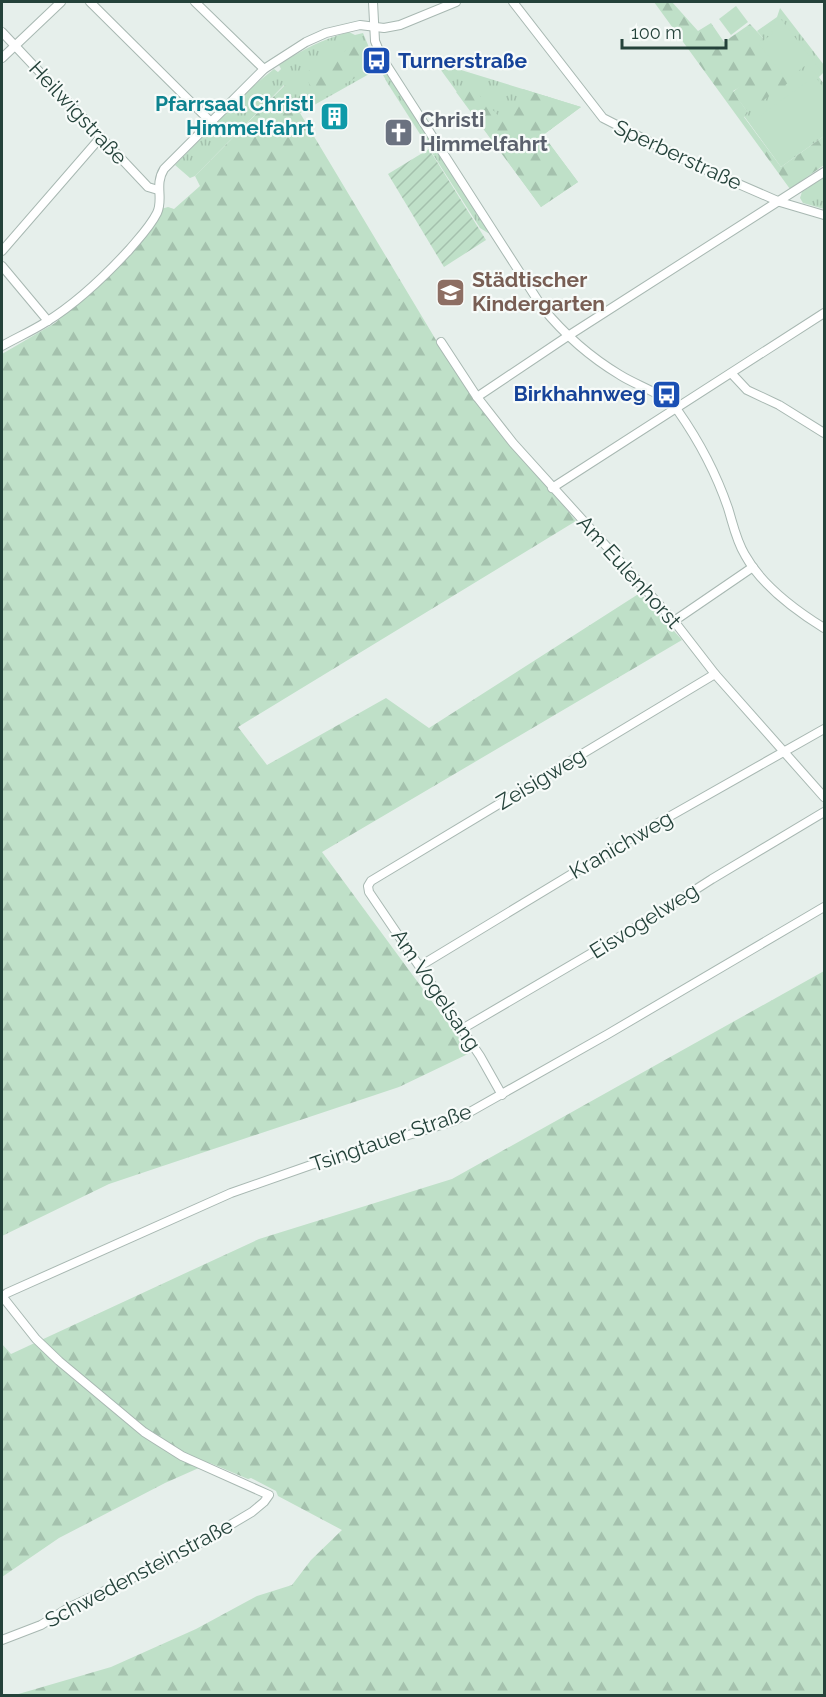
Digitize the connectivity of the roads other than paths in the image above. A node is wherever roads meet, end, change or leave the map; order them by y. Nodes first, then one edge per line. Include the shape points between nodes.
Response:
1 (61, 2) edge
2 (90, 2) edge
3 (195, 2) edge
4 (373, 2) edge
5 (456, 2) edge
6 (513, 2) edge
7 (374, 26) junction
8 (2, 32) edge
9 (15, 46) junction
10 (2, 58) edge
11 (264, 69) junction
12 (211, 122) junction
13 (100, 138) junction
14 (825, 172) edge
15 (158, 190) junction
16 (780, 202) junction
17 (825, 215) edge
18 (2, 251) edge
19 (2, 266) edge
20 (825, 313) edge
21 (48, 321) junction
22 (568, 336) junction
23 (441, 342) dead end
24 (2, 346) edge
25 (732, 374) junction
26 (477, 397) junction
27 (676, 408) junction
28 (825, 433) edge
29 (552, 488) junction
30 (753, 567) junction
31 (674, 621) junction
32 (825, 628) edge
33 (716, 674) junction
34 (825, 729) edge
35 (785, 752) junction
36 (825, 796) edge
37 (825, 812) edge
38 (368, 886) joint
39 (825, 908) edge
40 (420, 966) junction
41 (462, 1029) junction
42 (502, 1095) junction
43 (2, 1296) edge
44 (2, 1640) edge

1 - 9 street
2 - 12 street
3 - 11 street
4 - 7 street
5 - 7 street via 400,25
6 - 16 street, Sperberstraße via 603,118 695,165
7 - 11 street via 360,25 326,33
7 - 22 street via 382,58 527,286
8 - 9 street, Heilwigstraße
9 - 10 street
9 - 13 street, Heilwigstraße
11 - 12 street
12 - 15 street via 164,169
13 - 15 street, Heilwigstraße via 148,187
13 - 18 street
14 - 16 street
15 - 21 street via 159,209 145,231 99,280
16 - 17 street, Sperberstraße
16 - 22 street
19 - 21 street
20 - 25 street
21 - 24 street
22 - 26 street
22 - 27 street via 605,366
23 - 26 street, Am Eulenhorst
25 - 27 street
25 - 28 street via 747,390
26 - 29 street, Am Eulenhorst
27 - 29 street
27 - 30 street via 710,463 734,533
29 - 31 street, Am Eulenhorst
30 - 31 street
30 - 32 street via 779,595
31 - 33 street, Am Eulenhorst
33 - 35 street, Am Eulenhorst
33 - 38 street, Zeisigweg
34 - 35 street, Kranichweg
35 - 36 street, Am Eulenhorst
35 - 40 street, Kranichweg via 628,840
37 - 41 street, Eisvogelweg
38 - 40 street, Am Vogelsang
39 - 42 street, Tsingtauer Straße
40 - 41 street, Am Vogelsang
41 - 42 street, Am Vogelsang
42 - 43 street, Tsingtauer Straße via 454,1121 231,1193
43 - 44 street, Schwedensteinstraße via 58,1361 144,1432 182,1456 269,1495 252,1512 180,1555 70,1607 42,1625

